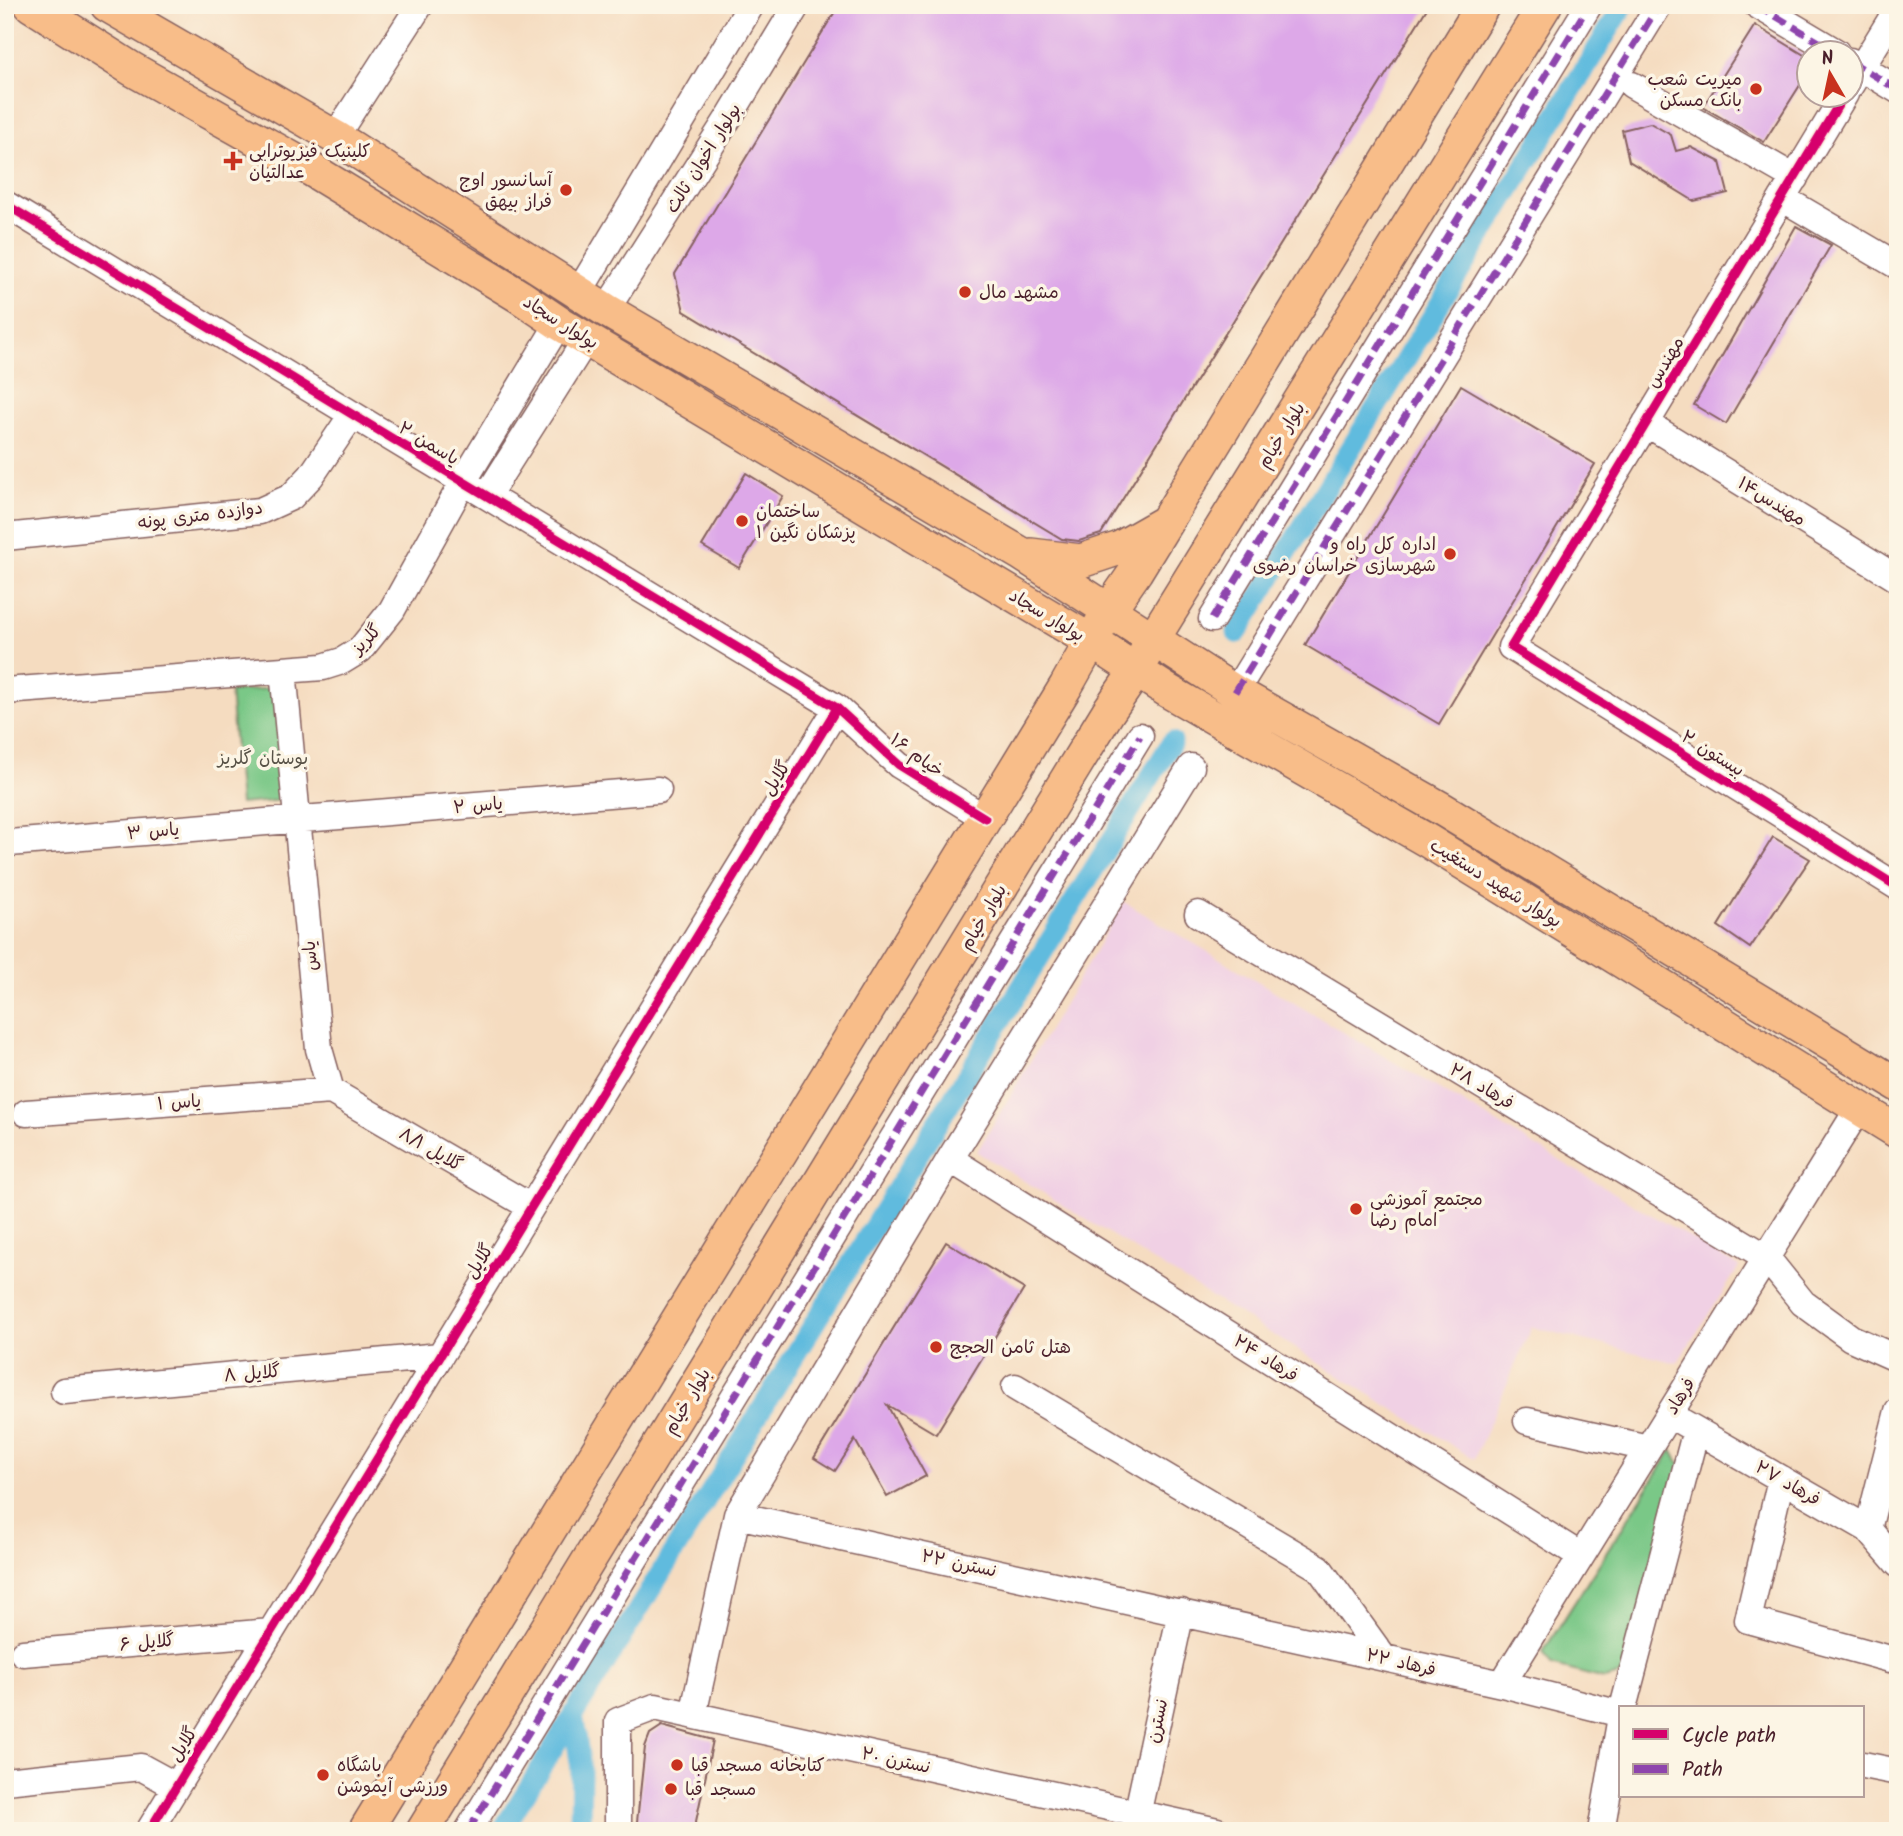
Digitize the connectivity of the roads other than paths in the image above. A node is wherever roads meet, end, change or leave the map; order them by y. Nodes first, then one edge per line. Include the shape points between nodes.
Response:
1 (31, 5) edge
2 (107, 5) edge
3 (751, 5) edge
4 (797, 5) edge
5 (1483, 5) edge
6 (1545, 5) edge
7 (1589, 5) edge
8 (1659, 5) edge
9 (1757, 5) edge
10 (413, 8) edge
11 (1898, 8) edge
12 (1812, 38) edge
13 (1864, 57) edge
14 (1864, 76) edge
15 (1632, 85) dead end
16 (1898, 90) edge
17 (1837, 108) edge
18 (335, 137) junction
19 (1789, 188) junction
20 (5, 204) edge
21 (1898, 266) edge
22 (592, 301) junction
23 (573, 331) junction
24 (352, 415) junction
25 (1646, 423) junction
26 (464, 482) junction
27 (487, 496) junction
28 (1166, 522) junction
29 (5, 537) edge
30 (1020, 553) junction
31 (1898, 579) edge
32 (1109, 610) junction
33 (1212, 619) dead end
34 (1153, 639) junction
35 (1091, 641) junction
36 (1511, 647) joint
37 (283, 670) junction
38 (1136, 671) junction
39 (5, 691) edge
40 (1235, 692) junction
41 (837, 708) junction
42 (1140, 736) dead end
43 (1191, 767) dead end
44 (659, 790) dead end
45 (985, 818) junction
46 (298, 819) junction
47 (9, 843) dead end
48 (1898, 887) edge
49 (1198, 914) dead end
50 (1894, 1075) edge
51 (331, 1091) junction
52 (1858, 1108) junction
53 (26, 1113) dead end
54 (1898, 1132) edge
55 (950, 1159) junction
56 (531, 1207) junction
57 (739, 1220) junction
58 (780, 1248) junction
59 (1766, 1257) junction
60 (440, 1356) junction
61 (1898, 1359) edge
62 (1015, 1387) dead end
63 (64, 1391) dead end
64 (1898, 1411) edge
65 (1669, 1415) junction
66 (1527, 1422) dead end
67 (1696, 1430) junction
68 (1648, 1448) junction
69 (1781, 1479) junction
70 (737, 1515) junction
71 (1868, 1529) junction
72 (1581, 1556) junction
73 (1898, 1564) edge
74 (1181, 1612) junction
75 (271, 1632) junction
76 (23, 1653) dead end
77 (1382, 1657) junction
78 (1890, 1659) dead end
79 (1502, 1684) junction
80 (1624, 1706) edge
81 (1619, 1714) edge
82 (693, 1715) junction
83 (1619, 1727) edge
84 (1864, 1765) edge
85 (1898, 1772) edge
86 (5, 1782) edge
87 (176, 1786) junction
88 (1135, 1822) edge
89 (149, 1831) edge
90 (365, 1831) edge
91 (423, 1831) edge
92 (468, 1831) edge
93 (618, 1831) edge
94 (1217, 1831) edge
95 (1601, 1831) edge

1 - 23 main road, بولوار سجاد
2 - 18 main road, بولوار سجاد
3 - 22 street
4 - 22 street, بولوار اخوان ثالث via 731,114
5 - 28 main road
6 - 34 main road, بلوار خیام
7 - 33 street
8 - 40 street
9 - 12 street
10 - 18 street
11 - 13 street
14 - 16 street
15 - 19 street
17 - 19 street, مهندس
18 - 22 main road, بولوار سجاد
19 - 21 street
19 - 25 street, مهندس
20 - 24 street, یاسمن ۲
22 - 23 main road
22 - 30 main road, بولوار سجاد
23 - 26 street, گلریز
23 - 27 street
23 - 35 main road, بولوار سجاد
24 - 26 street, یاسمن ۲
24 - 29 street, دوازده متری پونه via 298,490 260,512
25 - 31 street, مهندس۱۴
25 - 36 street, مهندس
26 - 27 street, یاسمن ۲
26 - 37 street, گلریز via 392,610 360,650 323,667
27 - 41 street, یاسمن ۲
28 - 30 main road via 1120,548 1081,561
28 - 32 main road
30 - 32 main road, بولوار سجاد
32 - 34 main road, بولوار سجاد
32 - 35 main road
34 - 38 main road, بلوار خیام
34 - 40 main road, بولوار شهید دستغیب
35 - 38 main road, بولوار شهید دستغیب
35 - 45 main road
36 - 48 street, بیستون ۲
37 - 39 street, گلریز
37 - 46 street, یاس
38 - 52 main road, بولوار شهید دستغیب via 1428,841
38 - 58 main road, بلوار خیام
40 - 50 main road, بولوار شهید دستغیب
41 - 45 street, خیام ۱۶ via 898,765
41 - 56 street, گلایل
42 - 92 street
43 - 55 street
44 - 46 street, یاس ۲
45 - 57 main road
46 - 47 street, یاس ۳
46 - 51 street, یاس via 319,1049
49 - 59 street, فرهاد ۲۸
51 - 53 street, یاس ۱
51 - 56 street, گلایل ۸/۱
52 - 54 main road, بولوار شهید دستغیب
52 - 59 street, فرهاد
55 - 70 street
55 - 72 street, فرهاد ۲۴
56 - 60 street, گلایل
57 - 58 main road via 755,1214 770,1219 780,1232
57 - 90 main road
58 - 91 main road, بلوار خیام
59 - 61 street via 1802,1303 1851,1338
59 - 65 street, فرهاد
60 - 63 street, گلایل ۸
60 - 75 street, گلایل
62 - 77 street via 1319,1568
64 - 71 street
65 - 67 street, فرهاد ۲۷
65 - 68 street, فرهاد
66 - 68 street
67 - 69 street, فرهاد ۲۷
67 - 80 street, فرهاد
68 - 72 street, فرهاد
69 - 71 street, فرهاد ۲۷
69 - 78 street via 1748,1620
70 - 74 street, نسترن ۲۲
70 - 82 street
71 - 73 street, فرهاد ۲۷
72 - 79 street, فرهاد
74 - 77 street, فرهاد ۲۲
74 - 88 street, نسترن
75 - 76 street, گلایل ۶
75 - 87 street, گلایل
77 - 79 street, فرهاد ۲۲
79 - 81 street, فرهاد ۲۲
82 - 88 street, نسترن ۲۰
82 - 93 street, نسترن ۲۰ via 655,1707 618,1721
83 - 95 street
84 - 85 street
86 - 87 street via 141,1767
87 - 89 street, گلایل
88 - 94 street, نسترن ۲۰

